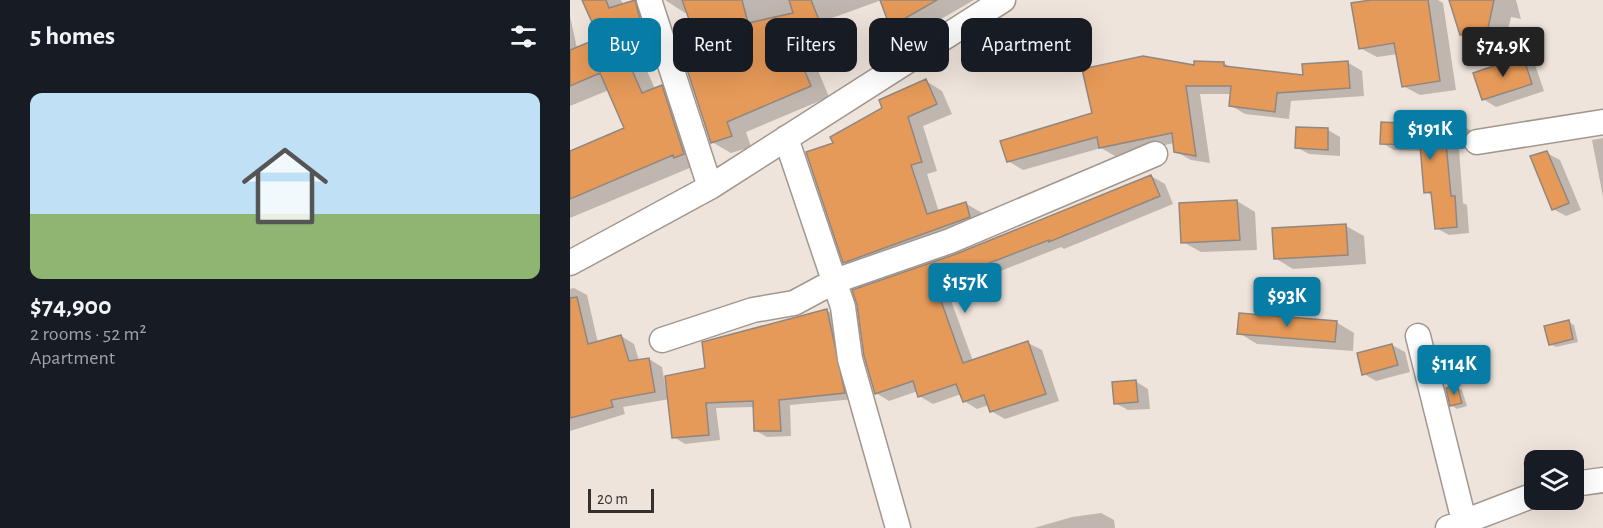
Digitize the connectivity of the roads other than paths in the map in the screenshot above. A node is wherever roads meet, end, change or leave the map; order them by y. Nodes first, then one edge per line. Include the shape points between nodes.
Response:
1 (649, 0) edge
2 (1003, 0) edge
3 (1603, 122) edge
4 (786, 138) junction
5 (1477, 142) dead end
6 (1155, 154) dead end
7 (710, 187) junction
8 (570, 263) edge
9 (835, 281) junction
10 (1418, 336) dead end
11 (662, 340) dead end
12 (1603, 480) edge
13 (1584, 483) edge
14 (1524, 499) edge
15 (1456, 524) edge
16 (898, 528) edge

1 - 7 street
2 - 4 street
3 - 5 street
4 - 7 street
4 - 9 street
6 - 9 street via 950,241
7 - 8 street
9 - 11 street via 794,303 753,310
9 - 16 street via 850,359
10 - 15 street
12 - 13 street
14 - 15 street

